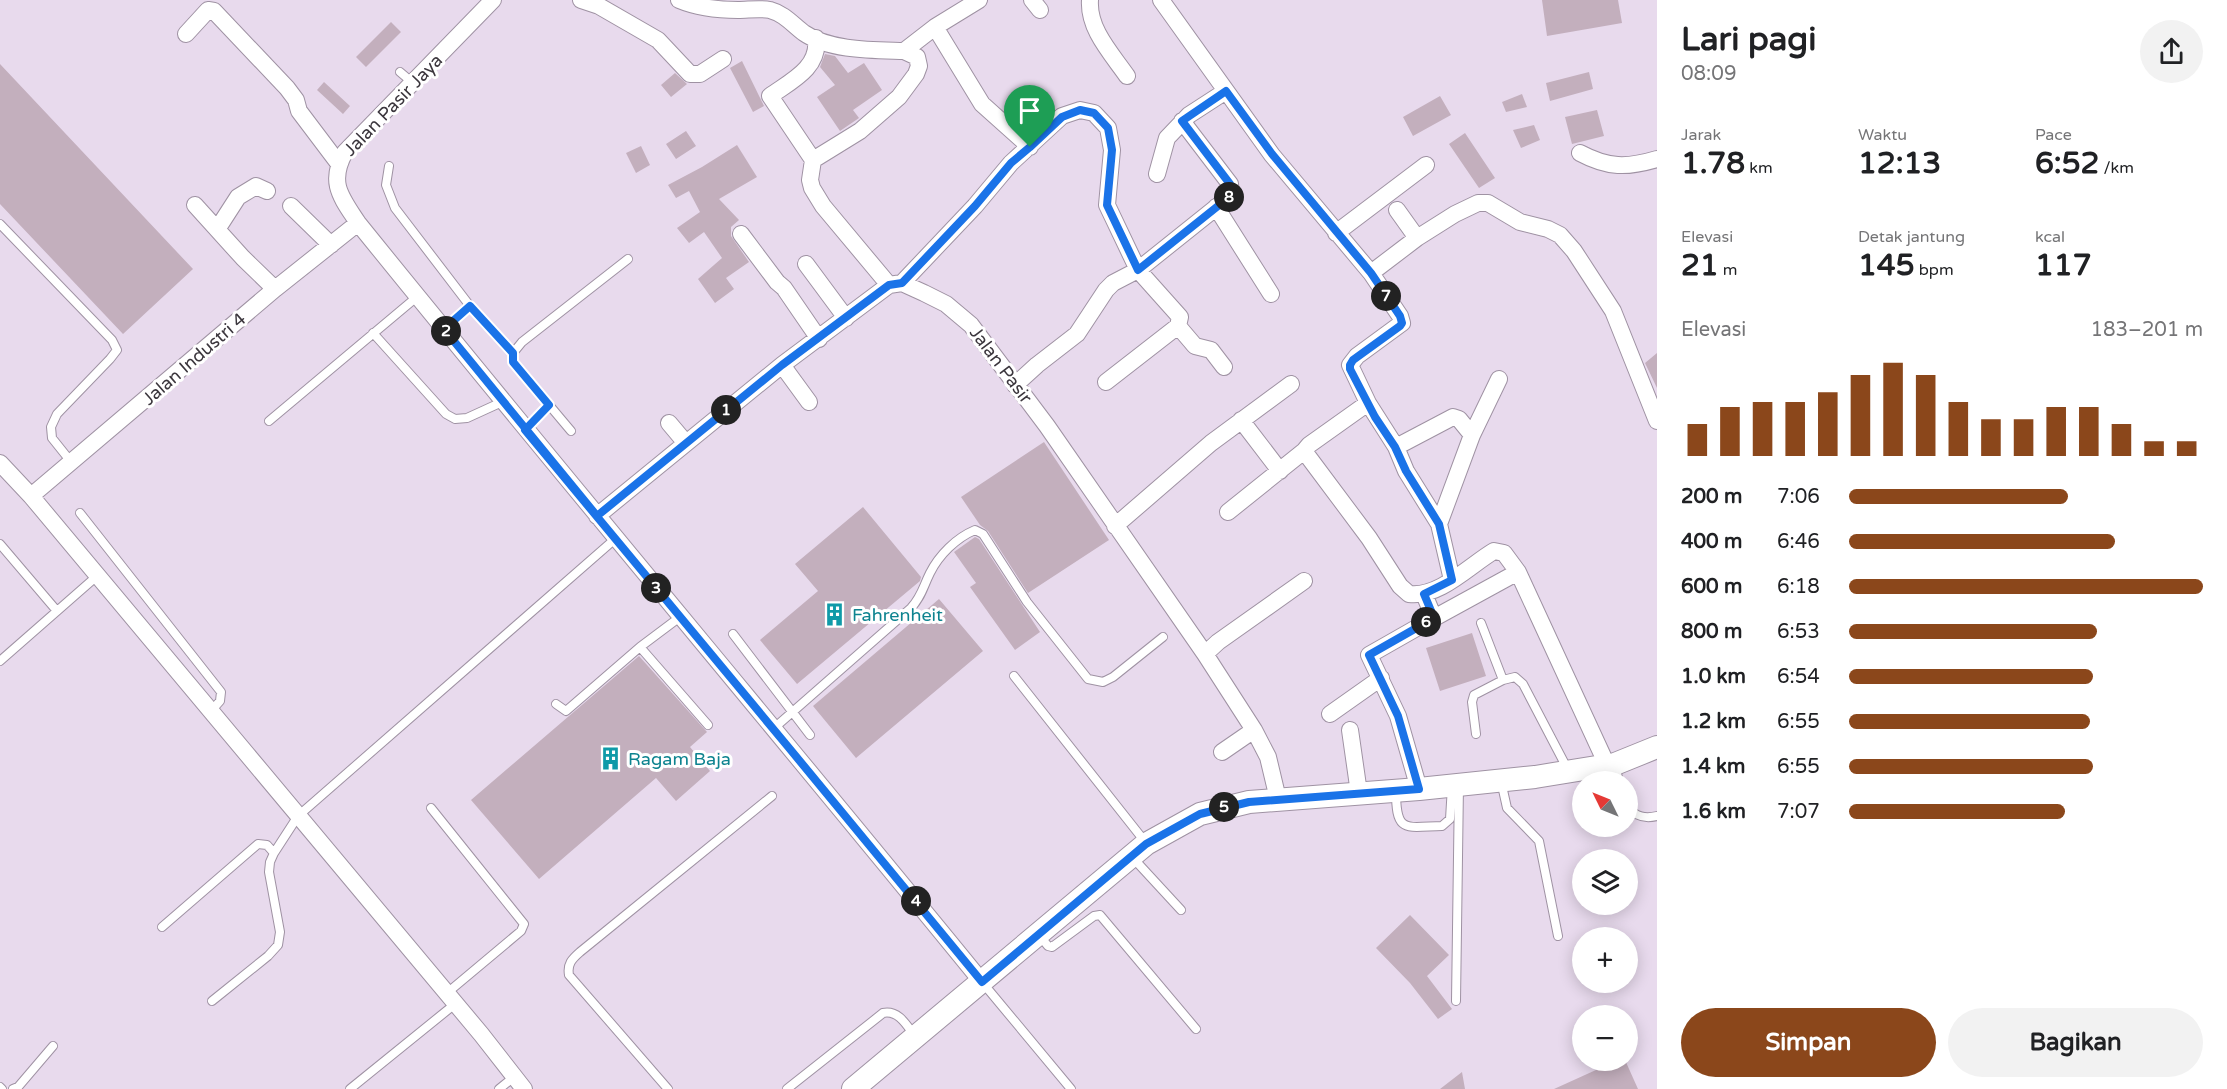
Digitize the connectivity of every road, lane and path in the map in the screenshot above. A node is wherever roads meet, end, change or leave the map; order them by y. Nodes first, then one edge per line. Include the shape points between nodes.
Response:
1 (493, 0) edge
2 (581, 0) edge
3 (679, 0) edge
4 (979, 0) edge
5 (1090, 0) edge
6 (1161, 0) edge
7 (935, 27) junction
8 (186, 34) dead end
9 (816, 38) junction
10 (904, 51) junction
11 (723, 58) dead end
12 (400, 72) dead end
13 (1127, 76) dead end
14 (413, 84) junction
15 (1226, 91) junction
16 (1182, 121) junction
17 (1030, 147) junction
18 (1580, 153) dead end
19 (1657, 159) edge
20 (813, 160) junction
21 (339, 164) junction
22 (1426, 165) dead end
23 (389, 166) dead end
24 (1157, 174) dead end
25 (267, 191) dead end
26 (195, 205) dead end
27 (291, 207) dead end
28 (1216, 207) junction
29 (1397, 210) dead end
30 (358, 223) junction
31 (0, 224) edge
32 (218, 228) junction
33 (1336, 233) junction
34 (741, 234) dead end
35 (1417, 238) junction
36 (331, 245) junction
37 (628, 259) dead end
38 (806, 264) dead end
39 (1138, 270) junction
40 (1371, 273) junction
41 (896, 284) junction
42 (275, 289) junction
43 (1271, 294) dead end
44 (417, 296) junction
45 (470, 306) junction
46 (846, 318) junction
47 (1178, 326) junction
48 (444, 329) junction
49 (373, 333) junction
50 (819, 339) junction
51 (513, 353) junction
52 (782, 365) junction
53 (1224, 367) dead end
54 (1499, 379) dead end
55 (1106, 382) dead end
56 (1291, 384) dead end
57 (1015, 385) junction
58 (502, 402) junction
59 (809, 402) dead end
60 (1368, 403) junction
61 (549, 405) junction
62 (1241, 420) junction
63 (269, 421) dead end
64 (1657, 421) edge
65 (669, 423) dead end
66 (525, 430) junction
67 (571, 431) dead end
68 (1472, 435) junction
69 (685, 442) junction
70 (1395, 447) junction
71 (1304, 452) junction
72 (0, 463) edge
73 (72, 463) junction
74 (1280, 471) junction
75 (31, 496) junction
76 (1228, 512) dead end
77 (80, 513) dead end
78 (597, 516) junction
79 (1439, 524) junction
80 (1115, 526) junction
81 (615, 539) junction
82 (0, 544) edge
83 (1518, 572) junction
84 (98, 576) junction
85 (1452, 580) junction
86 (1304, 581) dead end
87 (1424, 594) junction
88 (57, 611) junction
89 (680, 617) junction
90 (1434, 618) junction
91 (1481, 623) dead end
92 (734, 634) dead end
93 (1163, 637) dead end
94 (640, 647) junction
95 (1205, 654) junction
96 (0, 661) edge
97 (1014, 676) dead end
98 (1381, 678) junction
99 (1503, 680) junction
100 (556, 705) dead end
101 (211, 711) junction
102 (793, 712) junction
103 (1330, 714) dead end
104 (708, 725) dead end
105 (773, 729) junction
106 (1350, 729) dead end
107 (1254, 730) junction
108 (1476, 734) dead end
109 (810, 735) dead end
110 (1657, 747) edge
111 (1222, 752) dead end
112 (1614, 770) edge
113 (1569, 771) junction
114 (1501, 781) junction
115 (1455, 785) junction
116 (1419, 789) junction
117 (1396, 790) junction
118 (1359, 793) junction
119 (772, 796) dead end
120 (1278, 799) junction
121 (431, 808) dead end
122 (1638, 815) edge
123 (298, 816) junction
124 (1657, 816) edge
125 (1139, 850) junction
126 (274, 853) junction
127 (1181, 910) dead end
128 (162, 927) dead end
129 (1039, 936) junction
130 (1558, 936) dead end
131 (982, 982) junction
132 (451, 998) junction
133 (212, 1001) dead end
134 (1456, 1001) dead end
135 (1196, 1029) dead end
136 (917, 1038) junction
137 (52, 1046) dead end
138 (519, 1083) edge
139 (13, 1089) edge
140 (350, 1089) edge
141 (499, 1089) edge
142 (668, 1089) edge
143 (787, 1089) edge
144 (853, 1089) edge
145 (1071, 1089) edge

1 - 14 street, Jalan Pasir Jaya
2 - 11 street via 658,40 690,74 700,74
3 - 9 street via 696,7 723,10 770,10
4 - 7 street
5 - 13 street via 1094,26
6 - 15 street
7 - 10 street
7 - 17 street via 982,104
8 - 21 street via 208,9 213,11 287,88 299,111
9 - 10 street via 855,49
9 - 20 street via 817,50 807,69 770,96
10 - 20 street via 917,57 919,66 899,97 860,131
12 - 14 lane
14 - 21 street, Jalan Pasir Jaya via 345,152
15 - 16 street
15 - 33 street
16 - 24 street via 1167,138
16 - 28 street via 1230,184 1228,198
17 - 39 street via 1062,117 1080,110 1094,113 1108,128 1112,150 1107,205
17 - 41 street
18 - 19 street via 1615,166
20 - 41 street via 812,188 829,214
21 - 30 street, Jalan Pasir Jaya via 336,181 340,196
22 - 33 street
23 - 45 lane via 386,185 395,208
25 - 32 street via 256,186 238,197
26 - 32 street
27 - 36 street
28 - 39 street
28 - 43 street
29 - 35 street
30 - 36 street, Jalan Industri 4
30 - 44 street, Jalan Pasir Jaya
31 - 73 lane via 112,340 117,350 57,414 51,427 52,438
32 - 42 street
33 - 40 street
34 - 50 street
35 - 40 street
35 - 64 street via 1478,202 1560,235 1613,311
36 - 42 street, Jalan Industri 4
37 - 51 lane
38 - 46 street
39 - 47 street via 1180,317
39 - 57 street via 1113,283 1077,334
40 - 60 street via 1402,323 1350,365
41 - 46 street
41 - 57 street, Jalan Pasir via 946,304 971,325
42 - 73 street, Jalan Industri 4
44 - 48 street, Jalan Pasir Jaya
44 - 49 lane
45 - 48 lane
45 - 51 lane
46 - 50 street
47 - 53 street via 1195,346 1210,350
47 - 55 street
48 - 58 street, Jalan Pasir Jaya
49 - 58 lane via 446,414 455,419 467,418
49 - 63 lane
50 - 52 street
51 - 61 lane via 513,362
52 - 59 street
52 - 69 street
54 - 68 street
56 - 62 street
57 - 80 street, Jalan Pasir
58 - 66 street, Jalan Pasir Jaya
60 - 70 street
60 - 71 street
61 - 66 lane
61 - 67 lane
62 - 74 street
62 - 80 street
65 - 69 street
66 - 78 street, Jalan Pasir Jaya
68 - 70 street via 1453,417
68 - 79 street
69 - 78 street
70 - 79 street
71 - 74 street
71 - 87 street via 1400,586 1409,594
72 - 75 street
73 - 75 street, Jalan Industri 4
74 - 76 street
75 - 84 street
77 - 101 lane via 221,692 220,701
78 - 81 street, Jalan Pasir Jaya
79 - 85 street
80 - 95 street, Jalan Pasir
81 - 89 street, Jalan Pasir Jaya
81 - 123 lane
82 - 88 lane
83 - 85 street via 1504,553 1494,551
83 - 90 street
83 - 112 street
84 - 88 lane
84 - 101 street
85 - 87 street
86 - 95 street
87 - 90 street
88 - 96 lane
89 - 94 lane
89 - 105 street, Jalan Pasir Jaya
90 - 98 street via 1369,655
91 - 99 lane
92 - 102 lane
93 - 102 lane via 1103,682 1088,679 1027,602 983,534 975,530 941,556 921,597 911,608
94 - 100 lane via 566,711
94 - 104 lane
95 - 107 street, Jalan Pasir
97 - 125 lane
98 - 103 street
98 - 116 street via 1398,716
99 - 108 lane via 1474,695
99 - 113 lane via 1515,677 1523,684
101 - 123 street
102 - 105 lane
102 - 109 lane
105 - 131 street, Jalan Pasir Jaya
106 - 118 street
107 - 111 street
107 - 120 street, Jalan Pasir via 1268,757
110 - 112 street
112 - 113 street
113 - 114 street
114 - 115 street
114 - 130 lane via 1507,808 1539,841
115 - 116 street
115 - 117 lane via 1449,819 1442,826 1407,827 1399,821
115 - 134 lane
116 - 117 street
117 - 118 street
118 - 120 street
119 - 142 lane via 580,952 567,968
120 - 125 street via 1200,814
121 - 132 lane via 524,924
122 - 124 lane via 1647,819
123 - 126 lane
123 - 132 street
125 - 127 lane
125 - 129 street
126 - 128 lane via 258,844
126 - 133 lane via 269,872 280,932 278,945
129 - 131 street
129 - 135 lane via 1052,947 1100,915
131 - 136 street
131 - 145 lane
132 - 138 street
132 - 140 lane
136 - 143 lane via 896,1014 883,1013
136 - 144 street
137 - 139 lane
138 - 141 lane

